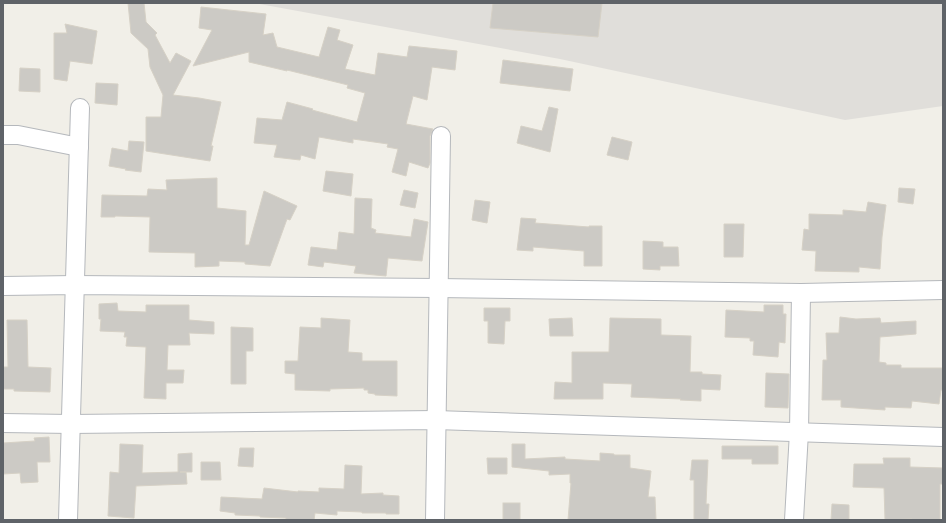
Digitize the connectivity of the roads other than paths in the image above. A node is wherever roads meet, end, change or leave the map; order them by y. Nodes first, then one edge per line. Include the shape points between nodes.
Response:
1 (80, 108) dead end
2 (3, 135) edge
3 (441, 136) dead end
4 (79, 147) junction
5 (3, 286) edge
6 (75, 286) junction
7 (438, 288) junction
8 (943, 290) edge
9 (801, 293) junction
10 (436, 420) junction
11 (3, 423) edge
12 (71, 424) junction
13 (799, 432) junction
14 (943, 437) edge
15 (68, 520) edge
16 (435, 520) edge
17 (794, 520) edge

1 - 4 street
2 - 4 street via 18,135
3 - 7 street
4 - 6 street
5 - 6 street
6 - 7 street
6 - 12 street
7 - 9 street
7 - 10 street
8 - 9 street
9 - 13 street
10 - 12 street
10 - 13 street
10 - 16 street
11 - 12 street
12 - 15 street
13 - 14 street
13 - 17 street

